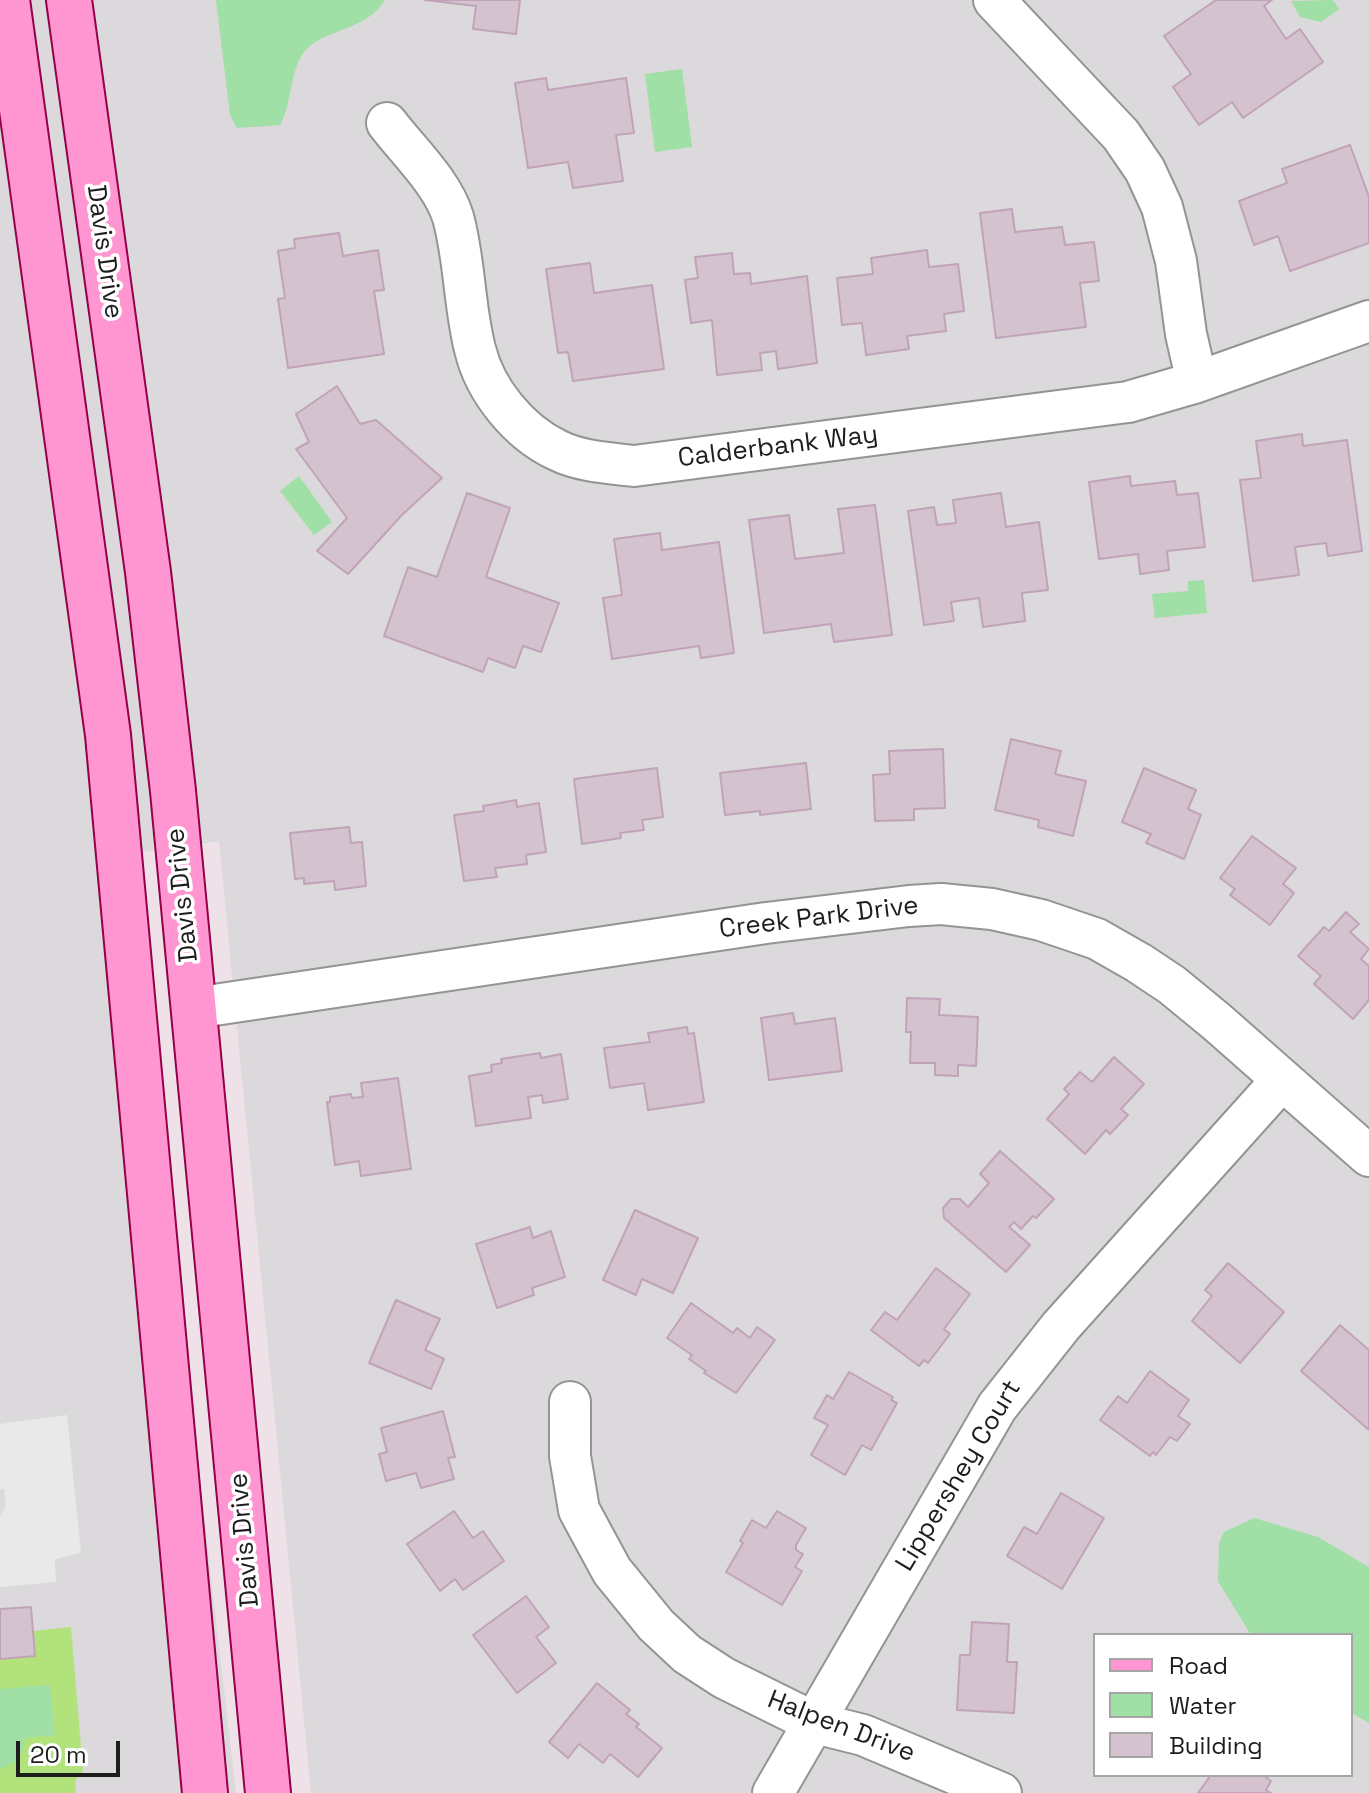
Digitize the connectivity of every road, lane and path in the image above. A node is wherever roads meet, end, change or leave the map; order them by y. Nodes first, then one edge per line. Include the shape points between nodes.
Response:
1 (7, 0) edge
2 (69, 0) edge
3 (994, 0) edge
4 (387, 123) dead end
5 (1369, 321) edge
6 (1197, 382) junction
7 (194, 1008) junction
8 (1281, 1081) junction
9 (1369, 1156) edge
10 (570, 1402) dead end
11 (815, 1723) junction
12 (205, 1793) edge
13 (268, 1793) edge
14 (773, 1793) edge
15 (1001, 1793) edge

1 - 12 main road via 108,735
2 - 7 main road, Davis Drive via 148,572
3 - 6 street via 1121,135 1145,170 1162,207 1176,261
4 - 6 street, Calderbank Way via 440,190 453,217 475,352 489,383 506,410 557,450 634,466 1128,402
5 - 6 street, Calderbank Way
7 - 8 street, Creek Park Drive via 766,923 941,904 992,909 1097,939 1172,985
7 - 13 main road, Davis Drive
8 - 9 street, Creek Park Drive
8 - 11 street, Lippershey Court via 1061,1326 997,1407
10 - 11 street, Halpen Drive via 570,1456 579,1510 612,1571 687,1654
11 - 14 street, Lippershey Court
11 - 15 street, Halpen Drive via 863,1735

